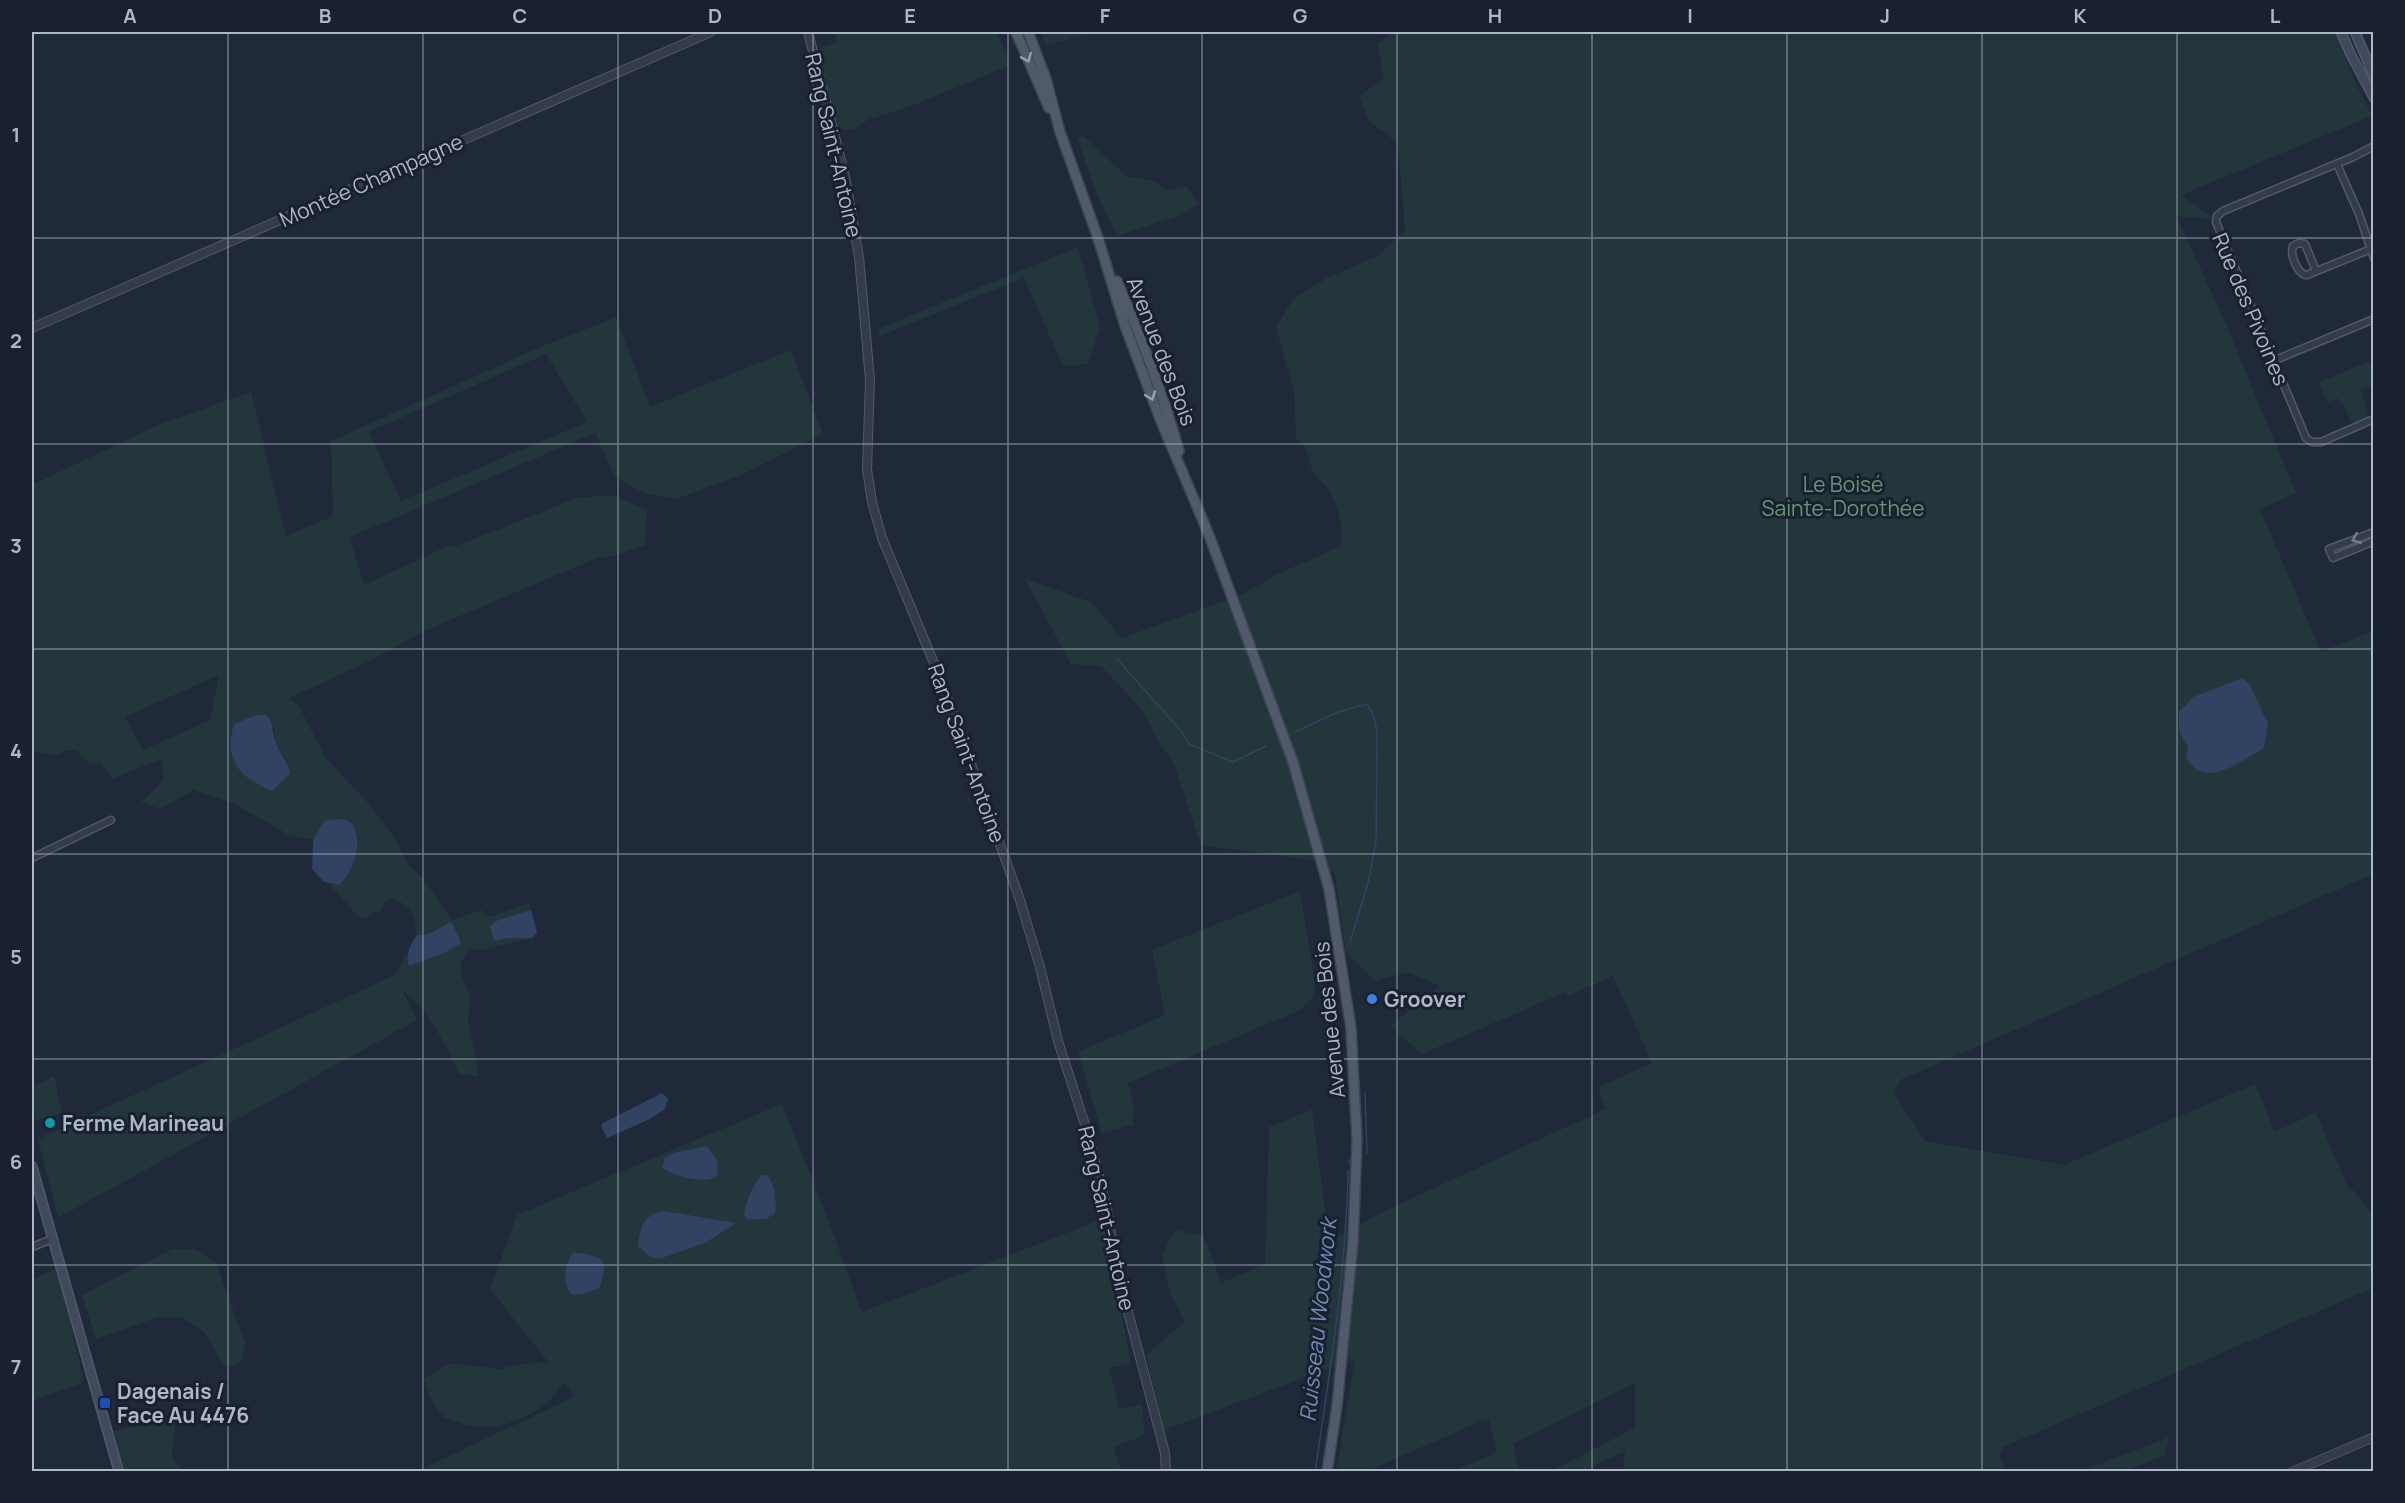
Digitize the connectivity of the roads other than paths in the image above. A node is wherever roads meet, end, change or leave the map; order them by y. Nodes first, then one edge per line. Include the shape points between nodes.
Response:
1 (711, 32) edge
2 (808, 32) edge
3 (1016, 32) edge
4 (1028, 32) edge
5 (2341, 32) edge
6 (2355, 32) edge
7 (2373, 76) edge
8 (2373, 98) edge
9 (1060, 132) junction
10 (2373, 146) edge
11 (2373, 151) edge
12 (2353, 157) junction
13 (2337, 164) junction
14 (2371, 249) junction
15 (2373, 258) edge
16 (2316, 271) junction
17 (2373, 319) edge
18 (32, 328) edge
19 (2273, 361) junction
20 (2373, 419) edge
21 (2373, 531) edge
22 (2373, 541) edge
23 (111, 820) dead end
24 (32, 858) edge
25 (32, 1166) edge
26 (33, 1178) edge
27 (52, 1239) junction
28 (32, 1247) edge
29 (2373, 1437) edge
30 (119, 1472) edge
31 (1166, 1472) edge
32 (1327, 1472) edge
33 (2292, 1472) edge

1 - 18 street, Montée Champagne
2 - 31 street, Rang Saint-Antoine via 845,176 860,257 870,380 867,469 872,502 882,538 939,675 1019,897 1089,1137 1116,1266 1165,1453
3 -> 9 main road, Avenue des Bois
4 - 9 main road, Avenue des Bois
5 - 8 main road
6 - 7 main road
9 - 32 main road, Avenue des Bois via 1170,416 1187,480 1300,784 1327,879 1348,1000 1356,1098 1355,1207 1337,1406
10 - 12 street
11 - 12 street
12 - 13 street, Rue des Pivoines
13 - 14 street
13 - 19 street, Rue des Pivoines via 2223,211 2216,218
14 - 15 street
14 - 16 street
16 - 16 street via 2305,244 2293,246 2300,272 2305,275
17 - 19 street
19 - 20 street, Rue des Pivoines via 2310,441 2320,442
21 -> 22 street via 2329,549 2333,558
23 - 24 street
25 - 26 main road
26 - 27 main road
27 - 28 street
27 - 30 main road
29 - 33 street

